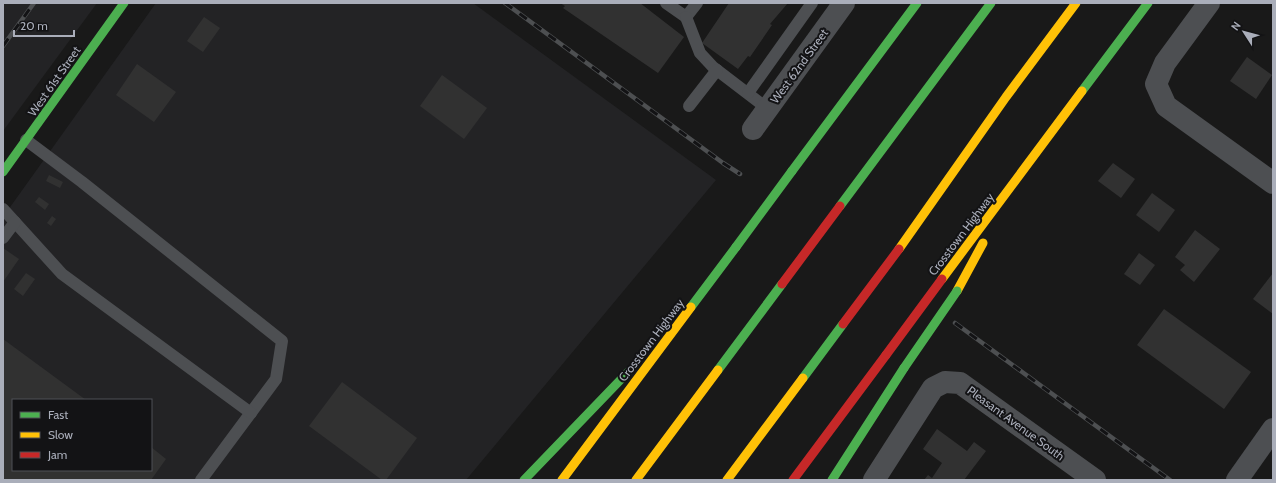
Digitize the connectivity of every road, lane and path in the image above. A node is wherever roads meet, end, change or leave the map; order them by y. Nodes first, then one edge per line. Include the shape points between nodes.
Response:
1 (124, 3) edge
2 (666, 3) edge
3 (697, 3) edge
4 (812, 3) edge
5 (844, 3) edge
6 (917, 3) edge
7 (991, 3) edge
8 (1076, 3) edge
9 (1148, 3) edge
10 (1209, 3) edge
11 (686, 17) junction
12 (717, 70) junction
13 (748, 93) junction
14 (689, 106) dead end
15 (768, 109) junction
16 (753, 129) dead end
17 (26, 140) junction
18 (3, 172) edge
19 (1019, 177) junction
20 (1273, 183) edge
21 (3, 209) edge
22 (15, 222) junction
23 (3, 238) edge
24 (692, 306) junction
25 (251, 413) junction
26 (1273, 429) edge
27 (201, 480) edge
28 (524, 480) edge
29 (562, 480) edge
30 (636, 480) edge
31 (727, 480) edge
32 (793, 480) edge
33 (832, 480) edge
34 (874, 480) edge
35 (1095, 480) edge
36 (1237, 480) edge

1 - 17 main road, West 61st Street
2 - 11 lane
3 - 11 lane
4 - 13 lane
5 - 15 street, West 62nd Street
6 - 24 main road, Crosstown Highway, bridge
7 - 30 main road, bridge
8 - 31 main road, bridge via 899,249
9 - 19 main road, Crosstown Highway
10 - 20 street via 1165,63 1156,84 1166,106
11 - 12 lane via 700,53
12 - 13 lane
12 - 14 lane
13 - 15 lane
15 - 16 street, West 62nd Street
17 - 18 main road, West 61st Street
17 - 25 lane via 282,341 276,379
19 - 32 main road, Crosstown Highway, bridge
19 - 33 main road, bridge via 957,291
21 - 22 lane
22 - 23 lane
22 - 25 lane via 62,274
24 - 28 main road
24 - 29 main road, Crosstown Highway
25 - 27 lane
26 - 36 street
34 - 35 street, Pleasant Avenue South via 933,388 945,382 960,382

